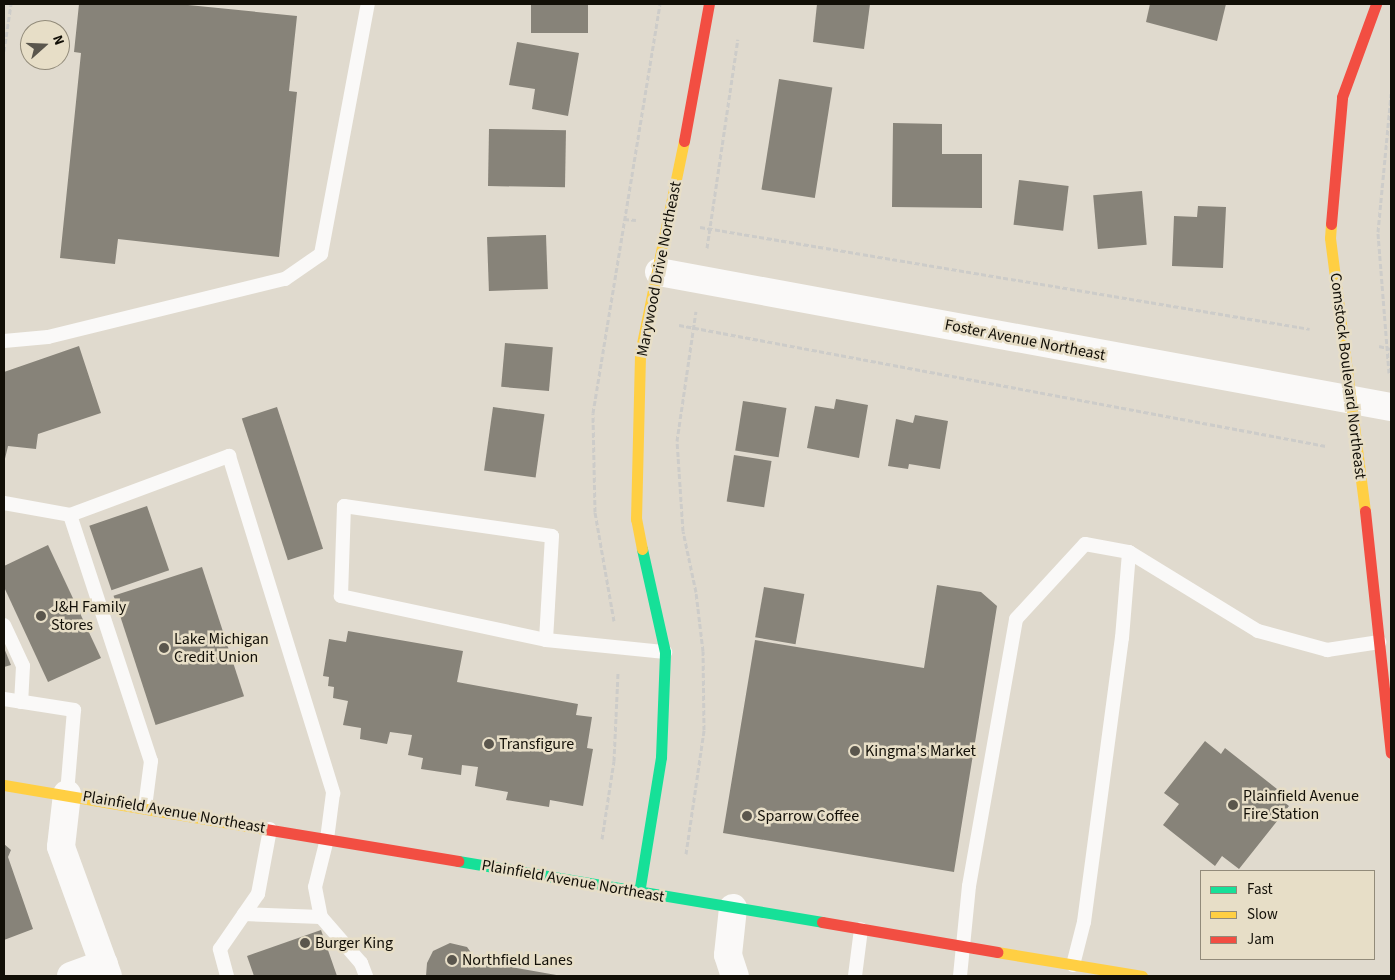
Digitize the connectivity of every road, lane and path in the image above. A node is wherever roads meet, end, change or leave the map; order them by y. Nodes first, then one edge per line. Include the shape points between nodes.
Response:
1 (11, 4) edge
2 (368, 4) edge
3 (709, 4) edge
4 (1376, 4) edge
5 (739, 32) dead end
6 (4, 51) edge
7 (1391, 94) edge
8 (624, 218) dead end
9 (668, 223) junction
10 (710, 228) junction
11 (659, 272) junction
12 (701, 280) junction
13 (609, 316) dead end
14 (648, 319) junction
15 (693, 328) junction
16 (1344, 337) junction
17 (4, 341) edge
18 (1385, 348) junction
19 (1391, 349) edge
20 (1390, 380) edge
21 (1353, 401) junction
22 (1391, 407) edge
23 (1358, 451) junction
24 (4, 503) edge
25 (70, 515) junction
26 (1129, 552) junction
27 (4, 625) edge
28 (546, 640) junction
29 (1379, 642) junction
30 (665, 652) junction
31 (4, 699) edge
32 (21, 702) junction
33 (1391, 753) edge
34 (4, 785) edge
35 (66, 794) junction
36 (144, 807) junction
37 (270, 829) junction
38 (327, 839) junction
39 (686, 854) dead end
40 (639, 892) junction
41 (733, 908) junction
42 (244, 914) junction
43 (321, 917) junction
44 (861, 929) junction
45 (963, 946) junction
46 (1074, 965) junction
47 (106, 970) edge
48 (71, 976) edge
49 (227, 976) edge
50 (366, 976) edge
51 (735, 976) edge
52 (855, 976) edge
53 (960, 976) edge
54 (1142, 976) edge

1 - 6 path
2 - 17 lane via 320,254 285,279 48,337
3 - 9 street, Marywood Drive Northeast
4 - 16 street, Comstock Boulevard Northeast via 1342,97 1330,238
5 - 10 path
7 - 18 path via 1378,232
8 - 9 path
9 - 10 path
9 - 11 street, Marywood Drive Northeast
10 - 12 path
10 - 16 path via 1290,324
11 - 12 street, Foster Avenue Northeast
11 - 14 street, Marywood Drive Northeast
12 - 15 path
12 - 21 street, Foster Avenue Northeast
13 - 14 path
14 - 15 path
14 - 30 street, Marywood Drive Northeast via 640,354 636,519
15 - 23 path
15 - 39 path via 676,440 683,531 696,592 703,651 704,730
16 - 18 path
16 - 21 street, Comstock Boulevard Northeast
18 - 19 path
18 - 20 path
21 - 22 street, Foster Avenue Northeast
21 - 23 street, Comstock Boulevard Northeast
23 - 29 street, Comstock Boulevard Northeast
24 - 25 lane
25 - 36 lane via 151,762
25 - 38 lane via 229,456 333,793
26 - 29 lane via 1258,630 1327,650
26 - 45 lane via 1085,544 1016,619 969,886
26 - 46 lane via 1122,638 1084,922
27 - 32 lane via 23,666
28 - 28 lane via 552,536 344,506 341,596
28 - 30 lane
29 - 33 street, Comstock Boulevard Northeast
30 - 40 street, Marywood Drive Northeast via 661,757
31 - 32 lane
32 - 35 lane via 74,710
34 - 35 street, Plainfield Avenue Northeast
35 - 36 street, Plainfield Avenue Northeast
35 - 47 street via 61,847
36 - 37 street, Plainfield Avenue Northeast
37 - 38 street, Plainfield Avenue Northeast
37 - 42 lane via 258,894
38 - 40 street, Plainfield Avenue Northeast
38 - 43 lane via 315,887
40 - 41 street, Plainfield Avenue Northeast
41 - 44 street, Plainfield Avenue Northeast
41 - 51 street via 728,955
42 - 43 lane
42 - 49 lane via 220,949
43 - 50 lane via 361,963
44 - 45 street, Plainfield Avenue Northeast
44 - 52 lane
45 - 46 street, Plainfield Avenue Northeast
45 - 53 lane
46 - 54 street, Plainfield Avenue Northeast
47 - 48 street

